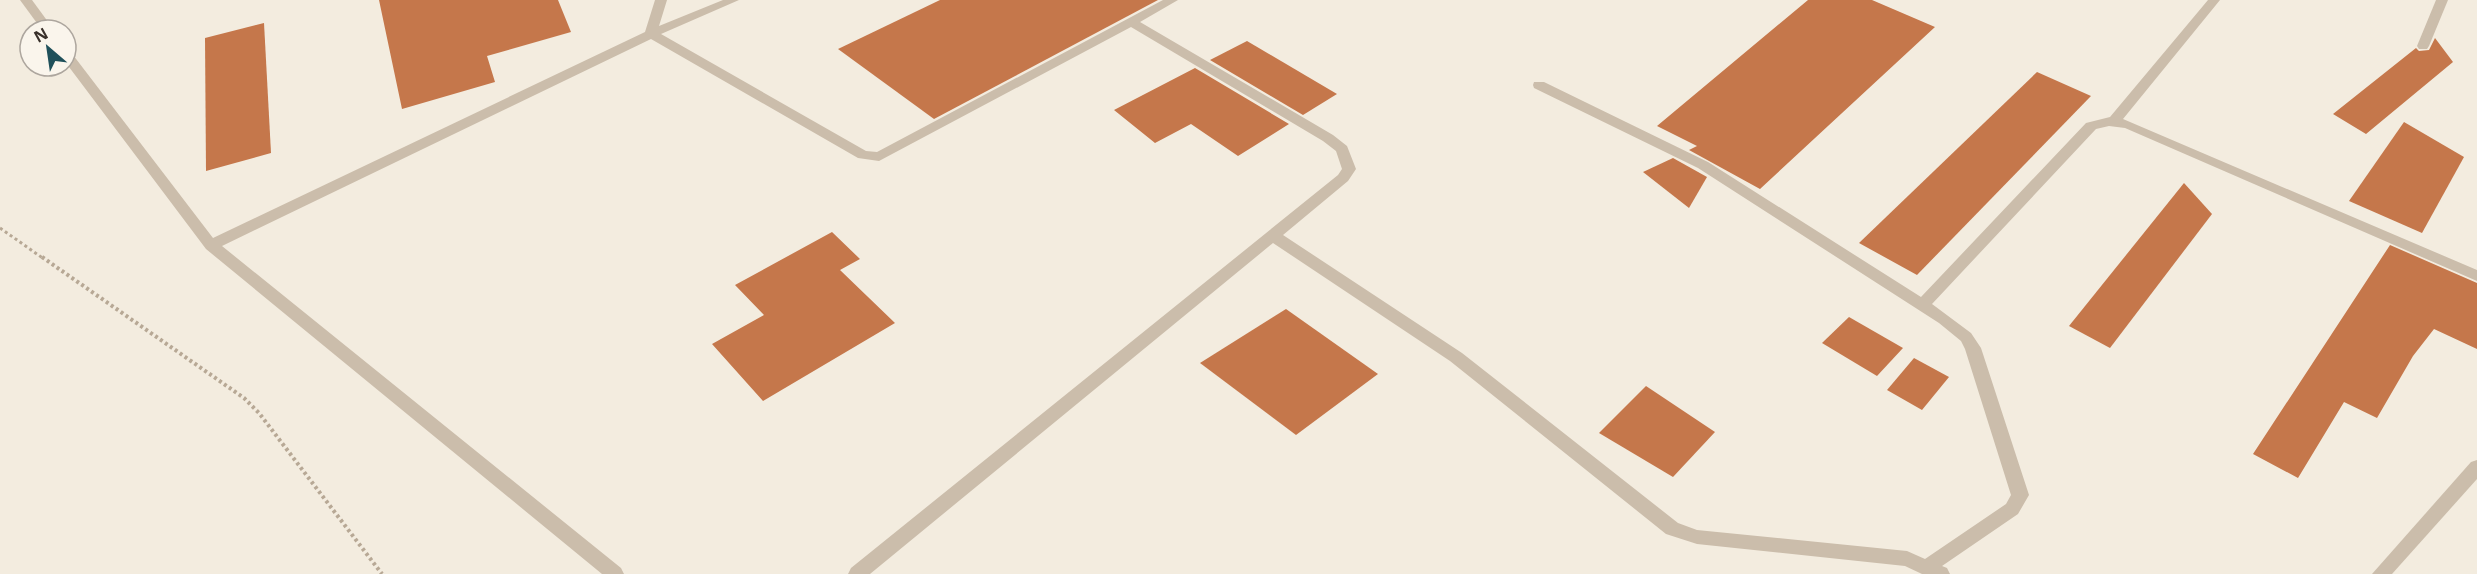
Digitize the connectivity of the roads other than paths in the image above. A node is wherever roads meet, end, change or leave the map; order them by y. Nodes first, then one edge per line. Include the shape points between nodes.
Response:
1 (26, 0) edge
2 (661, 0) edge
3 (733, 0) edge
4 (1172, 0) edge
5 (2214, 0) edge
6 (2442, 0) edge
7 (39, 18) edge
8 (1131, 22) junction
9 (651, 34) junction
10 (2423, 46) dead end
11 (78, 70) edge
12 (1539, 85) dead end
13 (2114, 121) junction
14 (1274, 236) junction
15 (211, 245) junction
16 (2477, 276) edge
17 (1921, 306) junction
18 (2477, 467) edge
19 (1934, 570) edge
20 (615, 574) edge
21 (857, 574) edge
22 (2381, 574) edge

1 - 7 street
2 - 9 street
3 - 9 street
4 - 8 street
5 - 13 street
6 - 10 street
8 - 9 street via 879,158 863,155
8 - 14 street via 1342,149 1349,169 1343,177
9 - 15 street
11 - 15 street
12 - 17 street via 1703,165
13 - 16 street
13 - 17 street via 2091,126
14 - 19 street via 1456,357 1672,529 1697,537 1907,559
14 - 21 street
15 - 20 street
17 - 19 street via 1957,328 1973,348 2020,495 2012,509
18 - 22 street

